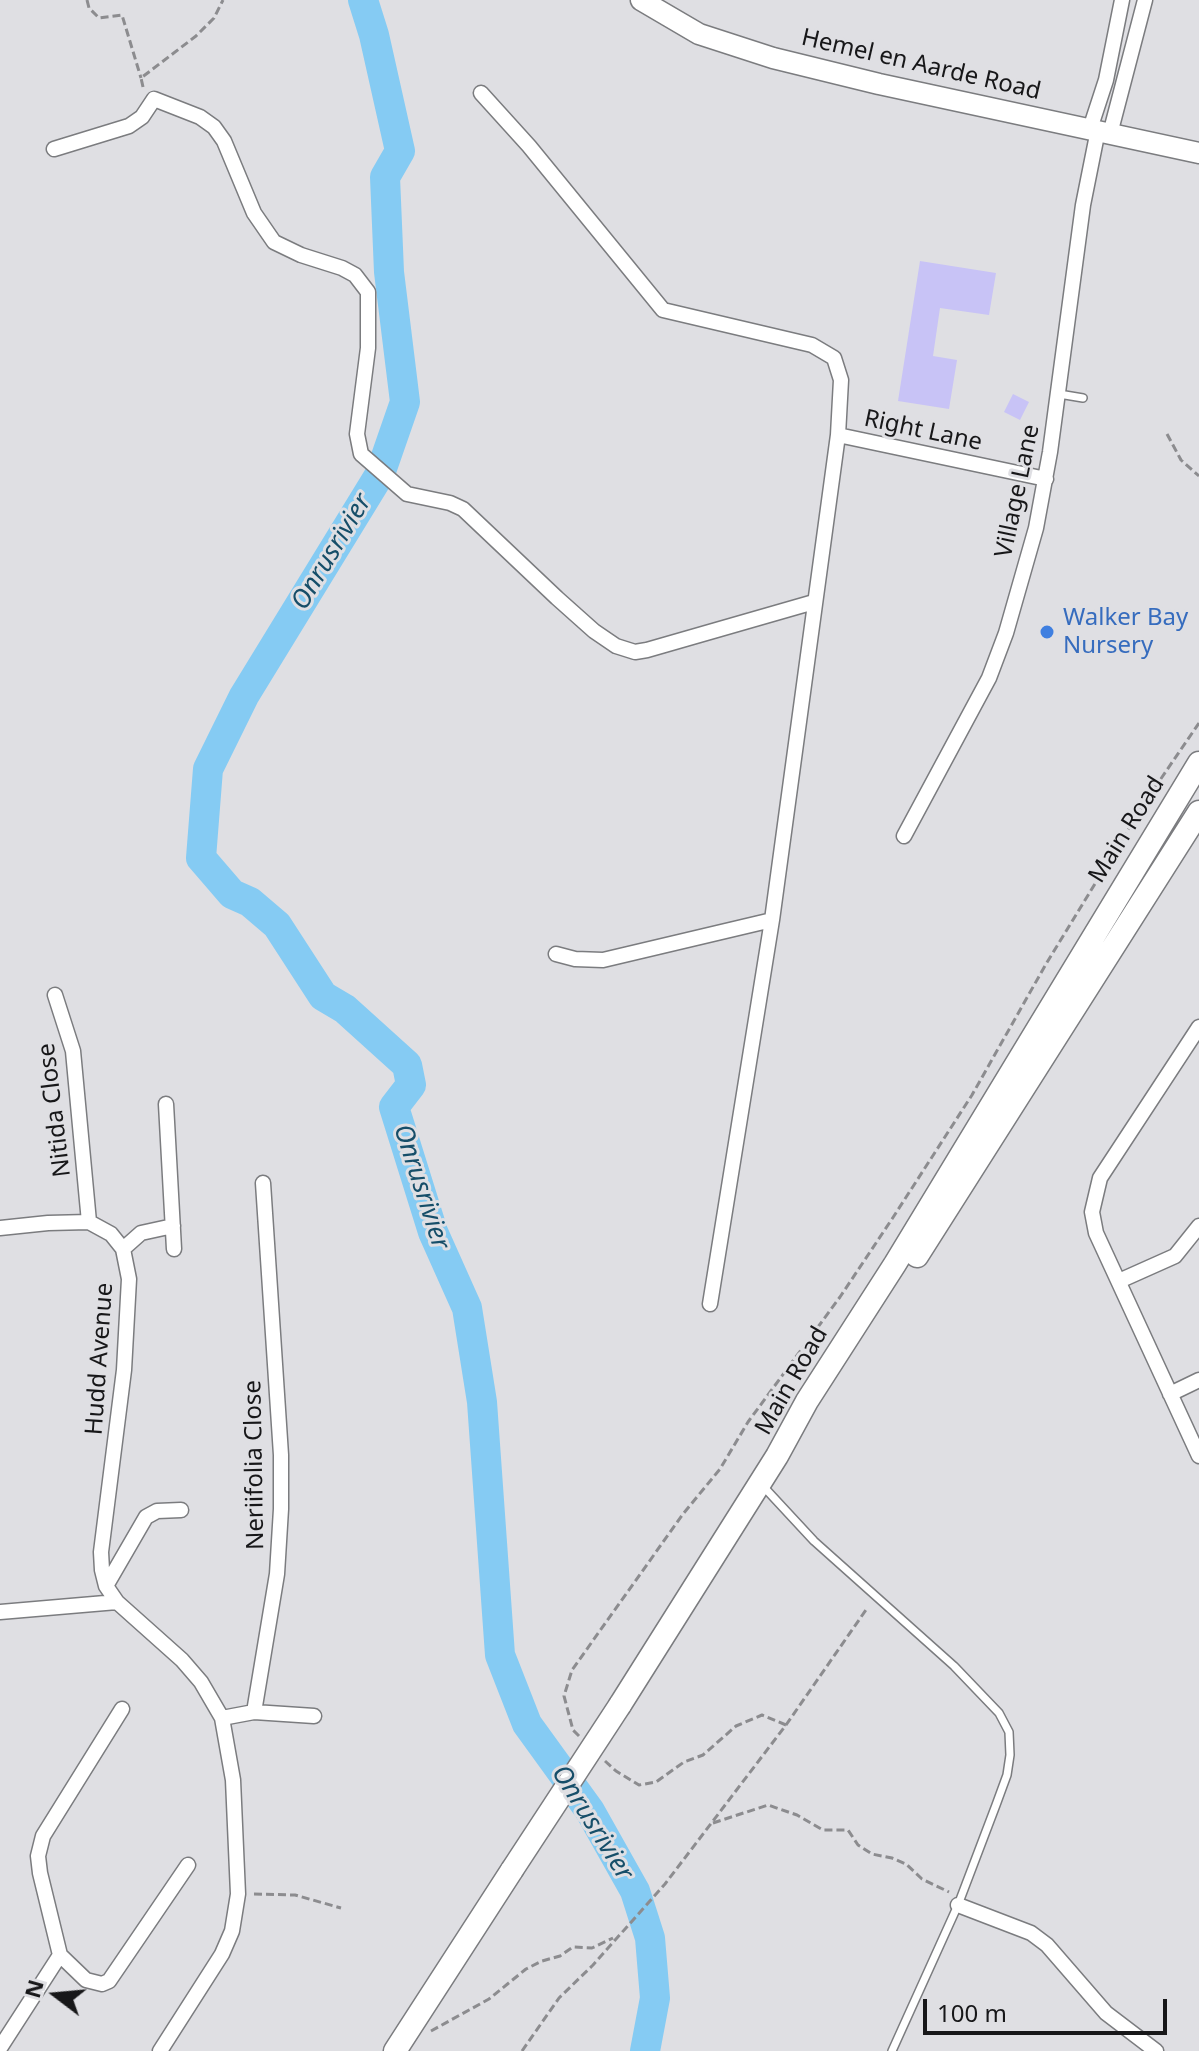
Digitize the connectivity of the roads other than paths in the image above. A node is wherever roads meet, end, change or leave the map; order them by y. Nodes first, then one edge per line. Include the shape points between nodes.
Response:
1 (641, 0) edge
2 (1122, 0) edge
3 (1145, 0) edge
4 (1112, 49) junction
5 (1132, 54) junction
6 (481, 93) dead end
7 (1099, 131) junction
8 (54, 149) dead end
9 (1199, 153) edge
10 (1059, 394) junction
11 (1083, 398) dead end
12 (838, 435) junction
13 (1046, 479) junction
14 (814, 602) junction
15 (1199, 763) edge
16 (1199, 812) edge
17 (904, 836) dead end
18 (772, 920) junction
19 (556, 954) dead end
20 (55, 995) dead end
21 (1199, 1027) edge
22 (166, 1104) dead end
23 (263, 1183) dead end
24 (89, 1222) junction
25 (173, 1226) junction
26 (1199, 1226) edge
27 (0, 1228) edge
28 (123, 1249) junction
29 (174, 1249) dead end
30 (1119, 1281) junction
31 (710, 1304) dead end
32 (1199, 1380) edge
33 (1170, 1394) junction
34 (777, 1456) junction
35 (1199, 1456) edge
36 (760, 1483) junction
37 (181, 1510) dead end
38 (106, 1586) junction
39 (117, 1602) junction
40 (0, 1612) edge
41 (122, 1709) dead end
42 (254, 1712) junction
43 (314, 1716) dead end
44 (222, 1718) junction
45 (188, 1865) dead end
46 (958, 1905) junction
47 (60, 1955) junction
48 (0, 2048) edge
49 (160, 2051) edge
50 (395, 2051) edge
51 (892, 2051) edge
52 (1156, 2051) edge

1 - 7 main road, Hemel en Aarde Road via 699,34 773,58
2 - 4 street
3 - 5 street
4 - 5 street
4 - 7 street
5 - 7 street
6 - 12 street via 663,310 812,345 834,358 841,380
7 - 9 main road, Hemel en Aarde Road
7 - 10 street, Village Lane via 1083,205
8 - 14 street via 129,126 154,99 200,117 219,133 254,213 274,242 342,268 362,281 368,292 357,434 361,454 415,497 463,509 616,646 647,650
10 - 11 lane
10 - 13 street, Village Lane
12 - 13 street, Right Lane
12 - 14 street
13 - 17 street, Village Lane via 989,678
14 - 18 street
15 - 34 main road, Main Road
16 - 34 main road, Main Road via 832,1389 803,1431
18 - 19 street via 603,960
18 - 31 street
20 - 24 street, Nitida Close via 73,1051
21 - 30 street via 1095,1190 1094,1223
22 - 25 street
23 - 42 street, Neriifolia Close via 281,1509 277,1574
24 - 27 street
24 - 28 street, Hudd Avenue via 111,1234
25 - 28 street via 141,1233
25 - 29 street
26 - 30 street via 1175,1256
28 - 38 street, Hudd Avenue via 128,1307 101,1552
30 - 33 street
32 - 33 street
33 - 35 street
34 - 36 main road
36 - 46 lane via 814,1541 954,1666 999,1713 1009,1732 1007,1775
36 - 50 main road, bridge
37 - 38 street via 146,1517
38 - 39 street, Hudd Avenue
39 - 40 street
39 - 44 street, Hudd Avenue via 182,1660
41 - 47 street via 43,1836 40,1873
42 - 43 street
42 - 44 street
44 - 49 street via 233,1780 238,1894 232,1931
45 - 47 street via 109,1981 86,1980
46 - 51 lane
46 - 52 street via 1031,1933 1106,2013
47 - 48 street

